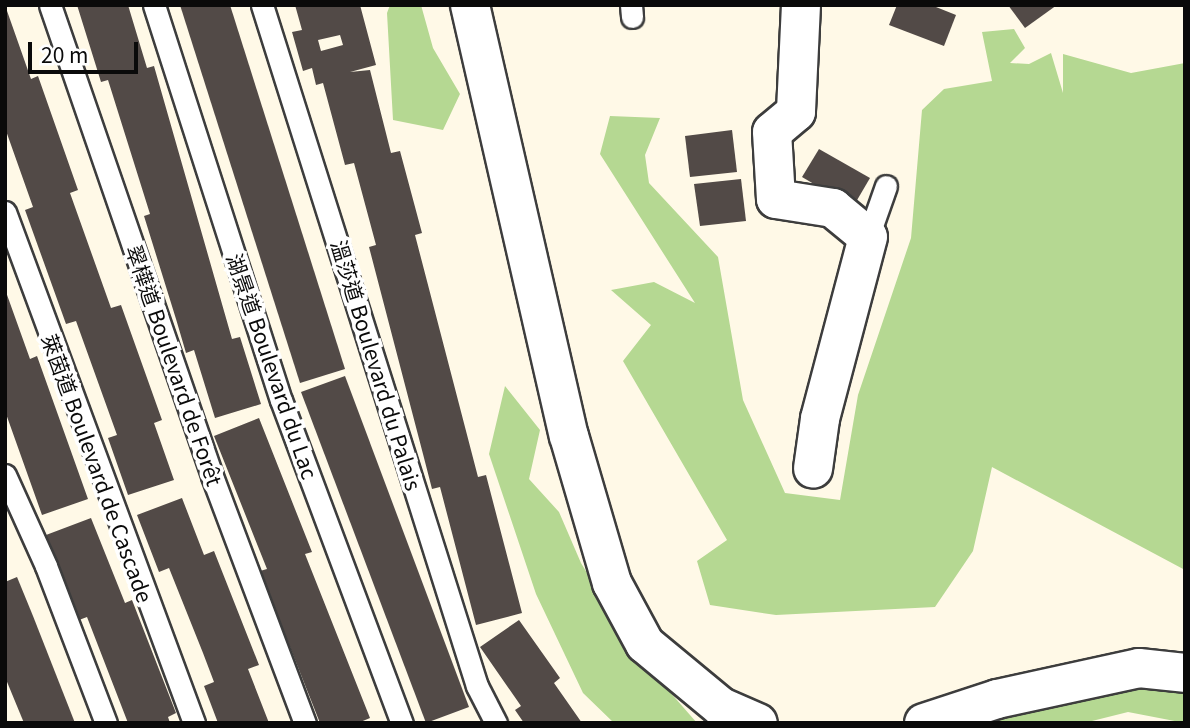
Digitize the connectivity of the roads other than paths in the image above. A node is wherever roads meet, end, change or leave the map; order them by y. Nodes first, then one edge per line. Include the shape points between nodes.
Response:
1 (50, 5) edge
2 (154, 5) edge
3 (262, 5) edge
4 (470, 5) edge
5 (801, 5) edge
6 (886, 186) dead end
7 (5, 212) edge
8 (868, 237) junction
9 (813, 469) dead end
10 (5, 475) edge
11 (1185, 673) edge
12 (106, 723) edge
13 (194, 723) edge
14 (305, 723) edge
15 (402, 723) edge
16 (496, 723) edge
17 (758, 723) edge
18 (924, 723) edge

1 - 14 lane, 翠樺道 Boulevard de Forêt via 212,476
2 - 15 lane, 湖景道 Boulevard du Lac via 281,400
3 - 16 lane, 溫莎道 Boulevard du Palais via 477,686
4 - 17 street via 569,436 612,583 645,644 721,707
5 - 8 street via 796,112 772,132 776,199 833,208
6 - 8 lane
7 - 13 lane, 萊茵道 Boulevard de Cascade
8 - 9 street via 820,419
10 - 12 lane via 46,566
11 - 18 street via 1139,668 997,699

